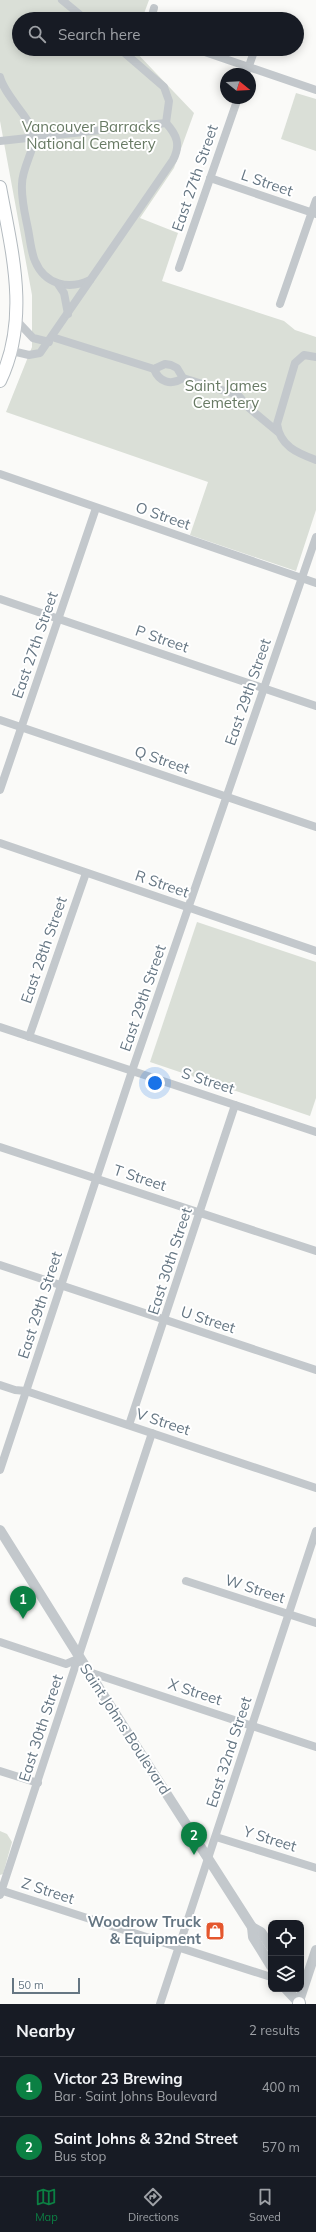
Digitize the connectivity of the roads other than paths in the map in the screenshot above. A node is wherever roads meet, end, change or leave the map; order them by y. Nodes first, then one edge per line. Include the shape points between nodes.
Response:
1 (62, 0) edge
2 (154, 8) dead end
3 (77, 12) edge
4 (153, 12) edge
5 (128, 56) edge
6 (213, 56) edge
7 (252, 56) edge
8 (242, 68) edge
9 (248, 68) edge
10 (256, 73) edge
11 (0, 77) edge
12 (316, 90) edge
13 (236, 104) edge
14 (166, 123) junction
15 (34, 137) junction
16 (0, 141) edge
17 (210, 178) junction
18 (0, 187) edge
19 (316, 200) edge
20 (314, 214) edge
21 (179, 268) dead end
22 (91, 280) junction
23 (58, 284) junction
24 (280, 304) dead end
25 (68, 314) junction
26 (17, 321) junction
27 (50, 339) junction
28 (12, 351) junction
29 (316, 357) edge
30 (154, 369) junction
31 (183, 378) junction
32 (0, 380) edge
33 (278, 432) junction
34 (316, 460) edge
35 (0, 474) edge
36 (96, 508) junction
37 (316, 537) edge
38 (301, 578) junction
39 (316, 583) edge
40 (0, 599) edge
41 (59, 619) junction
42 (264, 688) junction
43 (316, 706) edge
44 (0, 720) edge
45 (22, 727) junction
46 (0, 790) edge
47 (227, 797) junction
48 (316, 827) edge
49 (0, 844) edge
50 (86, 873) junction
51 (189, 908) junction
52 (316, 950) edge
53 (0, 1027) edge
54 (28, 1037) junction
55 (132, 1071) junction
56 (235, 1105) junction
57 (316, 1132) edge
58 (0, 1146) edge
59 (97, 1178) junction
60 (200, 1213) junction
61 (316, 1251) edge
62 (0, 1265) edge
63 (61, 1286) junction
64 (165, 1320) junction
65 (316, 1370) edge
66 (0, 1385) edge
67 (26, 1391) junction
68 (129, 1425) junction
69 (152, 1433) junction
70 (0, 1470) edge
71 (316, 1488) edge
72 (0, 1530) edge
73 (316, 1531) edge
74 (186, 1581) dead end
75 (289, 1614) junction
76 (316, 1623) edge
77 (0, 1642) edge
78 (80, 1658) junction
79 (89, 1672) junction
80 (253, 1726) junction
81 (316, 1747) edge
82 (0, 1771) edge
83 (38, 1783) junction
84 (216, 1837) junction
85 (209, 1859) junction
86 (316, 1868) edge
87 (0, 1892) edge
88 (252, 1926) junction
89 (268, 1942) edge
90 (180, 1947) junction
91 (316, 1950) edge
92 (268, 1961) edge
93 (268, 1976) edge
94 (289, 1992) edge
95 (297, 1992) edge
96 (160, 2004) edge
97 (299, 2004) edge

1 - 3 street
2 - 4 street
5 - 14 street via 164,87 169,101
6 - 8 street
7 - 9 street
10 - 12 street
11 - 15 street via 4,89 29,124
13 - 17 street, East 27th Street
14 - 15 street
14 - 22 street via 177,137 177,153
15 - 16 street
15 - 23 street via 24,167 22,199 34,260 44,275
17 - 20 street, L Street
17 - 21 street, East 27th Street
18 - 26 main road via 15,270
19 - 20 street
20 - 24 street
22 - 23 street via 69,286
22 - 25 street
23 - 25 street via 68,303
25 - 27 street
26 - 27 street via 34,338
26 - 28 main road
27 - 28 street via 37,354 26,355
27 - 30 street
28 - 32 main road
29 - 33 street via 304,355 295,364 278,416
30 - 31 street via 165,364 171,365 181,372
30 - 31 street via 159,378 168,383
31 - 33 street via 238,395 249,408
33 - 34 street via 288,446
35 - 36 street, O Street
36 - 38 street, O Street
36 - 41 street, East 27th Street
37 - 38 street, East 29th Street
38 - 39 street, O Street
38 - 42 street, East 29th Street
40 - 41 street, P Street
41 - 42 street, P Street
41 - 45 street, East 27th Street
42 - 43 street, P Street
42 - 47 street, East 29th Street
44 - 45 street, Q Street
45 - 46 street, East 27th Street
45 - 47 street, Q Street
47 - 48 street, Q Street
47 - 51 street, East 29th Street
49 - 50 street, R Street
50 - 51 street, R Street
50 - 54 street, East 28th Street
51 - 52 street, R Street
51 - 55 street, East 29th Street
53 - 54 street, S Street
54 - 55 street, S Street
55 - 56 street, S Street
55 - 59 street, East 29th Street
56 - 57 street, S Street
56 - 60 street, East 30th Street
58 - 59 street, T Street
59 - 60 street, T Street
59 - 63 street, East 29th Street
60 - 61 street, T Street
60 - 64 street, East 30th Street
62 - 63 street, U Street
63 - 64 street, U Street
63 - 67 street, East 29th Street
64 - 65 street, U Street
64 - 68 street, East 30th Street
66 - 67 street, V Street
67 - 68 street, V Street
67 - 70 street, East 29th Street
68 - 69 street, V Street
69 - 71 street, V Street
69 - 78 street, East 30th Street
72 - 78 street, Saint Johns Boulevard
73 - 75 street, East 32nd Street
74 - 75 street, W Street
75 - 76 street, W Street
75 - 80 street, East 32nd Street
77 - 78 street via 66,1664
78 - 79 street, Saint Johns Boulevard
78 - 83 street, East 30th Street
79 - 80 street, X Street
79 - 85 street, Saint Johns Boulevard
80 - 81 street, X Street
80 - 84 street, East 32nd Street
82 - 83 street
83 - 87 street, East 30th Street
84 - 85 street, East 32nd Street
84 - 86 street, Y Street
85 - 88 street, Saint Johns Boulevard
85 - 90 street, East 32nd Street
87 - 90 street, Z Street
88 - 89 street, Saint Johns Boulevard via 261,1932
88 - 92 street, Saint Johns Boulevard via 253,1937
90 - 93 street, Z Street
90 - 96 street, East 32nd Street
91 - 97 street
94 - 97 street
95 - 97 street

